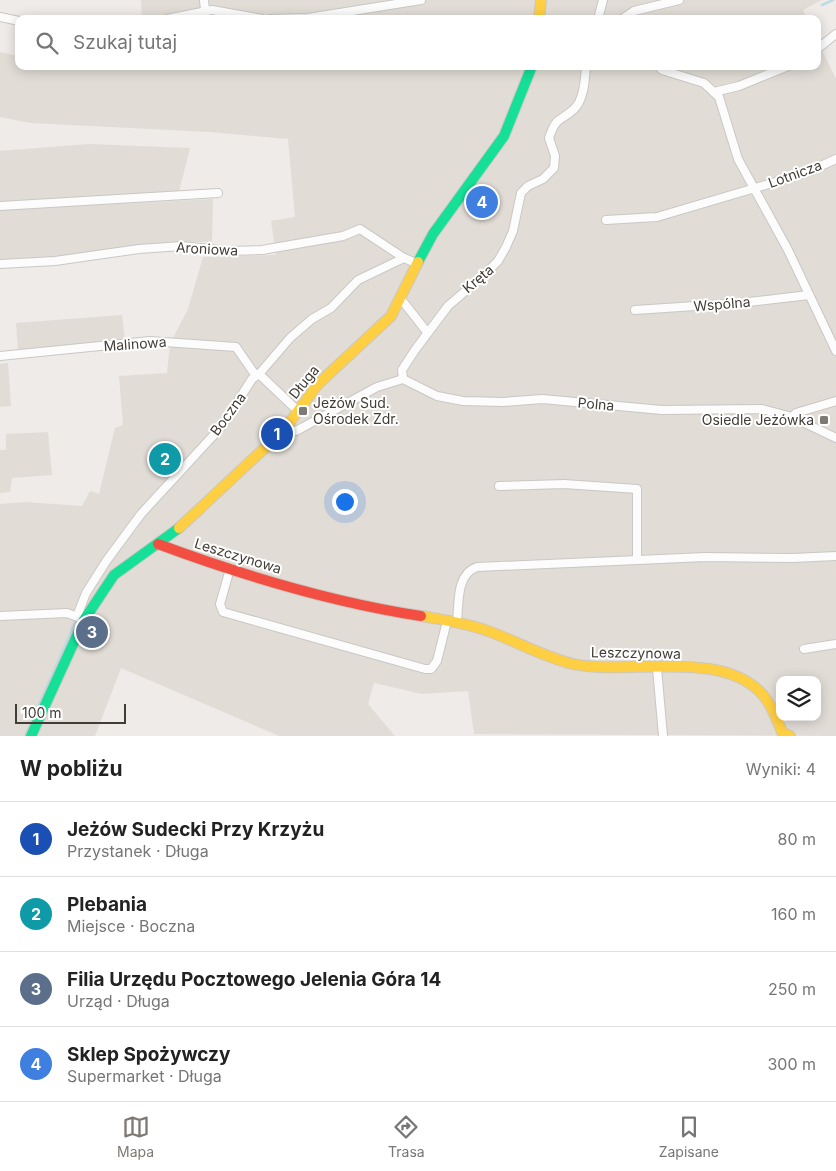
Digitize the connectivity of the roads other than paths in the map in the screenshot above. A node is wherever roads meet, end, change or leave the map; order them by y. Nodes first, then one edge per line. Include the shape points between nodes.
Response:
1 (204, 0) edge
2 (421, 0) edge
3 (541, 0) edge
4 (603, 0) edge
5 (679, 0) edge
6 (205, 10) junction
7 (184, 15) edge
8 (237, 15) edge
9 (327, 15) edge
10 (539, 15) edge
11 (599, 15) edge
12 (628, 15) edge
13 (0, 17) edge
14 (15, 20) edge
15 (836, 34) edge
16 (821, 46) edge
17 (531, 70) edge
18 (586, 70) edge
19 (662, 70) edge
20 (778, 70) edge
21 (714, 92) junction
22 (836, 159) edge
23 (754, 189) junction
24 (218, 193) dead end
25 (0, 206) edge
26 (606, 220) dead end
27 (404, 258) junction
28 (416, 263) junction
29 (0, 264) edge
30 (809, 295) junction
31 (401, 298) junction
32 (635, 310) dead end
33 (427, 332) junction
34 (836, 352) edge
35 (0, 356) edge
36 (257, 375) junction
37 (403, 379) junction
38 (836, 401) edge
39 (298, 411) junction
40 (792, 417) junction
41 (284, 430) junction
42 (836, 438) edge
43 (499, 486) dead end
44 (158, 544) junction
45 (836, 556) edge
46 (637, 560) junction
47 (230, 569) junction
48 (0, 616) edge
49 (81, 618) junction
50 (452, 622) junction
51 (836, 644) edge
52 (804, 649) dead end
53 (657, 668) junction
54 (785, 735) edge
55 (31, 736) edge
56 (663, 736) edge

1 - 6 street
2 - 9 street
3 - 10 street
4 - 11 street
5 - 12 street
6 - 7 street
6 - 8 street
13 - 14 street
15 - 16 street
17 - 28 street, Długa via 504,136 433,234
18 - 33 street, Kręta via 576,108 555,121 549,138 556,156 554,168 521,193 513,231 498,262 453,300
19 - 21 street via 704,83
20 - 21 street
21 - 23 street via 728,122 738,159
22 - 23 street, Lotnicza
23 - 26 street, Lotnicza via 657,217
23 - 30 street
24 - 25 street
27 - 28 street
27 - 29 street, Aroniowa via 360,229 343,236 262,250 228,251 182,246 139,248
27 - 36 street, Boczna via 358,280 331,308 290,338
28 - 31 street, Długa
30 - 32 street, Wspólna
30 - 34 street
31 - 33 street
31 - 39 street, Długa via 391,316 318,384
33 - 37 street, Kręta via 402,370
35 - 36 street, Malinowa via 170,341 236,348
36 - 39 street, Malinowa
36 - 49 street, Boczna via 222,426 141,514 86,594
37 - 40 street, Polna via 437,396 463,400 503,402 542,399 662,410 762,409
37 - 41 street via 377,387 296,431
38 - 40 street
39 - 41 street, Długa
40 - 42 street, Polna
41 - 44 street, Długa via 181,528
43 - 46 street via 564,484 637,489
44 - 47 street, Leszczynowa
44 - 49 street, Długa via 114,575
45 - 46 street
46 - 50 street via 468,570 462,578
47 - 50 street, Leszczynowa via 361,605
47 - 50 street via 220,604 223,612 425,669 431,669 437,661
48 - 49 street via 67,613
49 - 55 street, Długa
50 - 53 street, Leszczynowa via 493,632 550,658 574,664 598,668
51 - 52 street
53 - 54 street, Leszczynowa via 698,668 743,680 763,693
53 - 56 street

